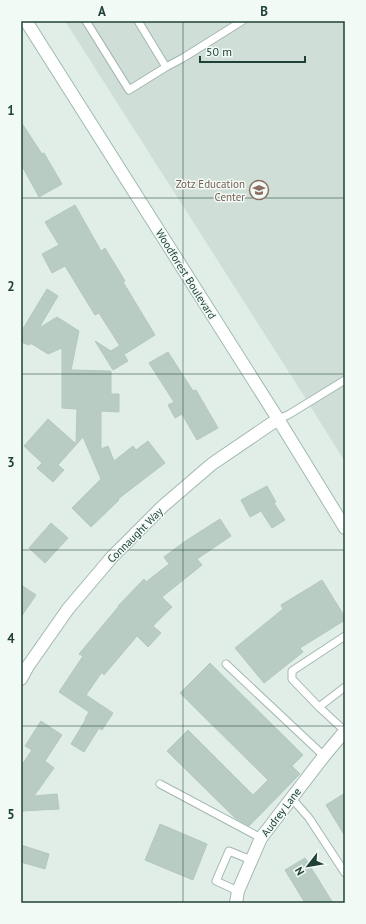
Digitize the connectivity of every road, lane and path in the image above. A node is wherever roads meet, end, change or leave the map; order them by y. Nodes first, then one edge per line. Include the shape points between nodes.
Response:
1 (26, 21) edge
2 (86, 21) edge
3 (138, 21) edge
4 (242, 21) edge
5 (166, 67) junction
6 (345, 380) edge
7 (278, 419) junction
8 (345, 528) edge
9 (345, 636) edge
10 (24, 664) edge
11 (226, 664) dead end
12 (21, 679) edge
13 (345, 687) edge
14 (319, 707) junction
15 (345, 731) edge
16 (324, 756) junction
17 (160, 784) dead end
18 (290, 799) junction
19 (261, 838) junction
20 (251, 860) junction
21 (345, 873) edge
22 (237, 897) edge

1 - 7 main road, Woodforest Boulevard
2 - 5 lane via 129,90
3 - 5 lane
4 - 5 lane
6 - 7 lane
7 - 8 main road, Woodforest Boulevard
7 - 10 main road, Connaught Way via 212,464 163,506 112,557
9 - 14 lane via 292,671 292,679
10 - 12 main road, Connaught Way
11 - 16 lane
13 - 14 lane
14 - 15 lane
15 - 16 main road, Audrey Lane
16 - 18 main road, Audrey Lane
17 - 19 lane
18 - 19 main road, Audrey Lane
18 - 21 lane via 309,818
19 - 20 main road, Audrey Lane
20 - 22 main road, Audrey Lane
20 - 22 lane via 229,851 216,881

